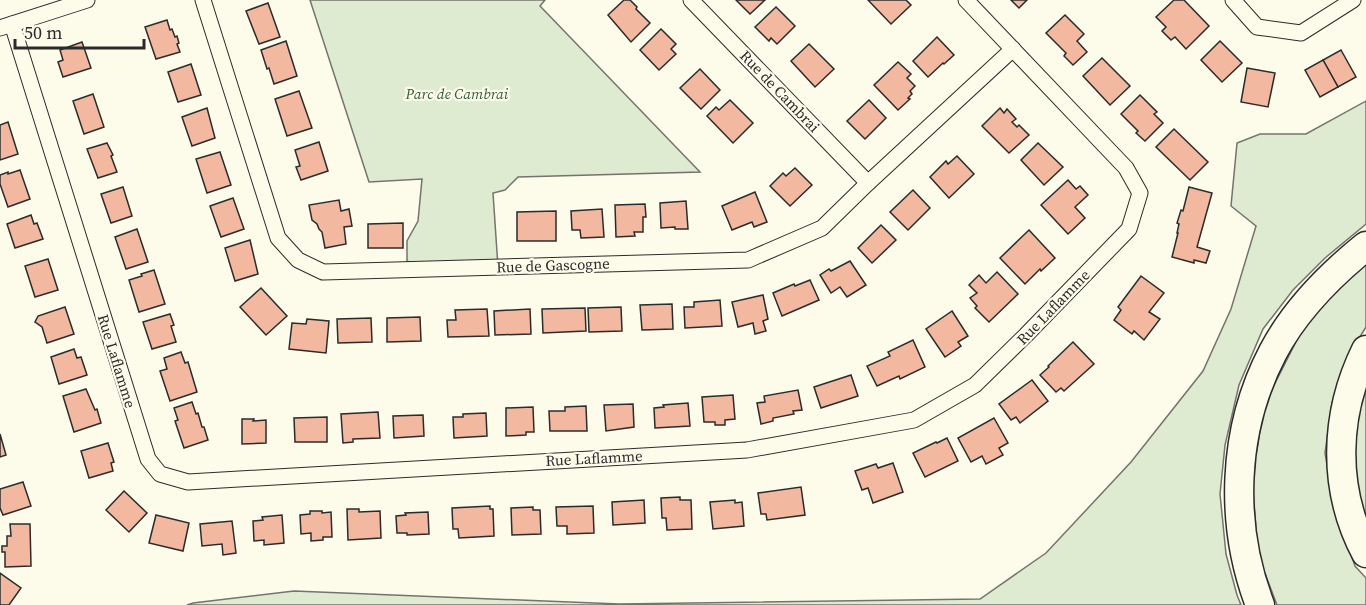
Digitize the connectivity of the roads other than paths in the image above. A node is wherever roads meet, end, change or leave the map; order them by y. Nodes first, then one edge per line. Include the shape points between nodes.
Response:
1 (87, 0) edge
2 (203, 0) edge
3 (691, 0) edge
4 (966, 0) edge
5 (1233, 0) edge
6 (1353, 0) edge
7 (6, 26) edge
8 (1013, 49) junction
9 (868, 183) junction
10 (1366, 246) edge
11 (1366, 350) edge
12 (1366, 553) edge
13 (1260, 605) edge

1 - 7 street
2 - 9 street, Rue de Gascogne via 278,238 298,260 323,272 748,260 822,228
3 - 9 street, Rue de Cambrai
4 - 8 street, Rue Laflamme
5 - 6 street via 1257,27 1301,33
7 - 8 street, Rue Laflamme via 148,459 160,474 188,482 747,450 914,420 975,385 1026,335 1129,228 1140,193 1126,168
8 - 9 street, Rue de Gascogne
10 - 13 highway via 1321,287 1287,330 1268,362 1251,408 1241,458 1240,517 1247,567
11 - 12 highway via 1345,410 1341,457 1347,505

